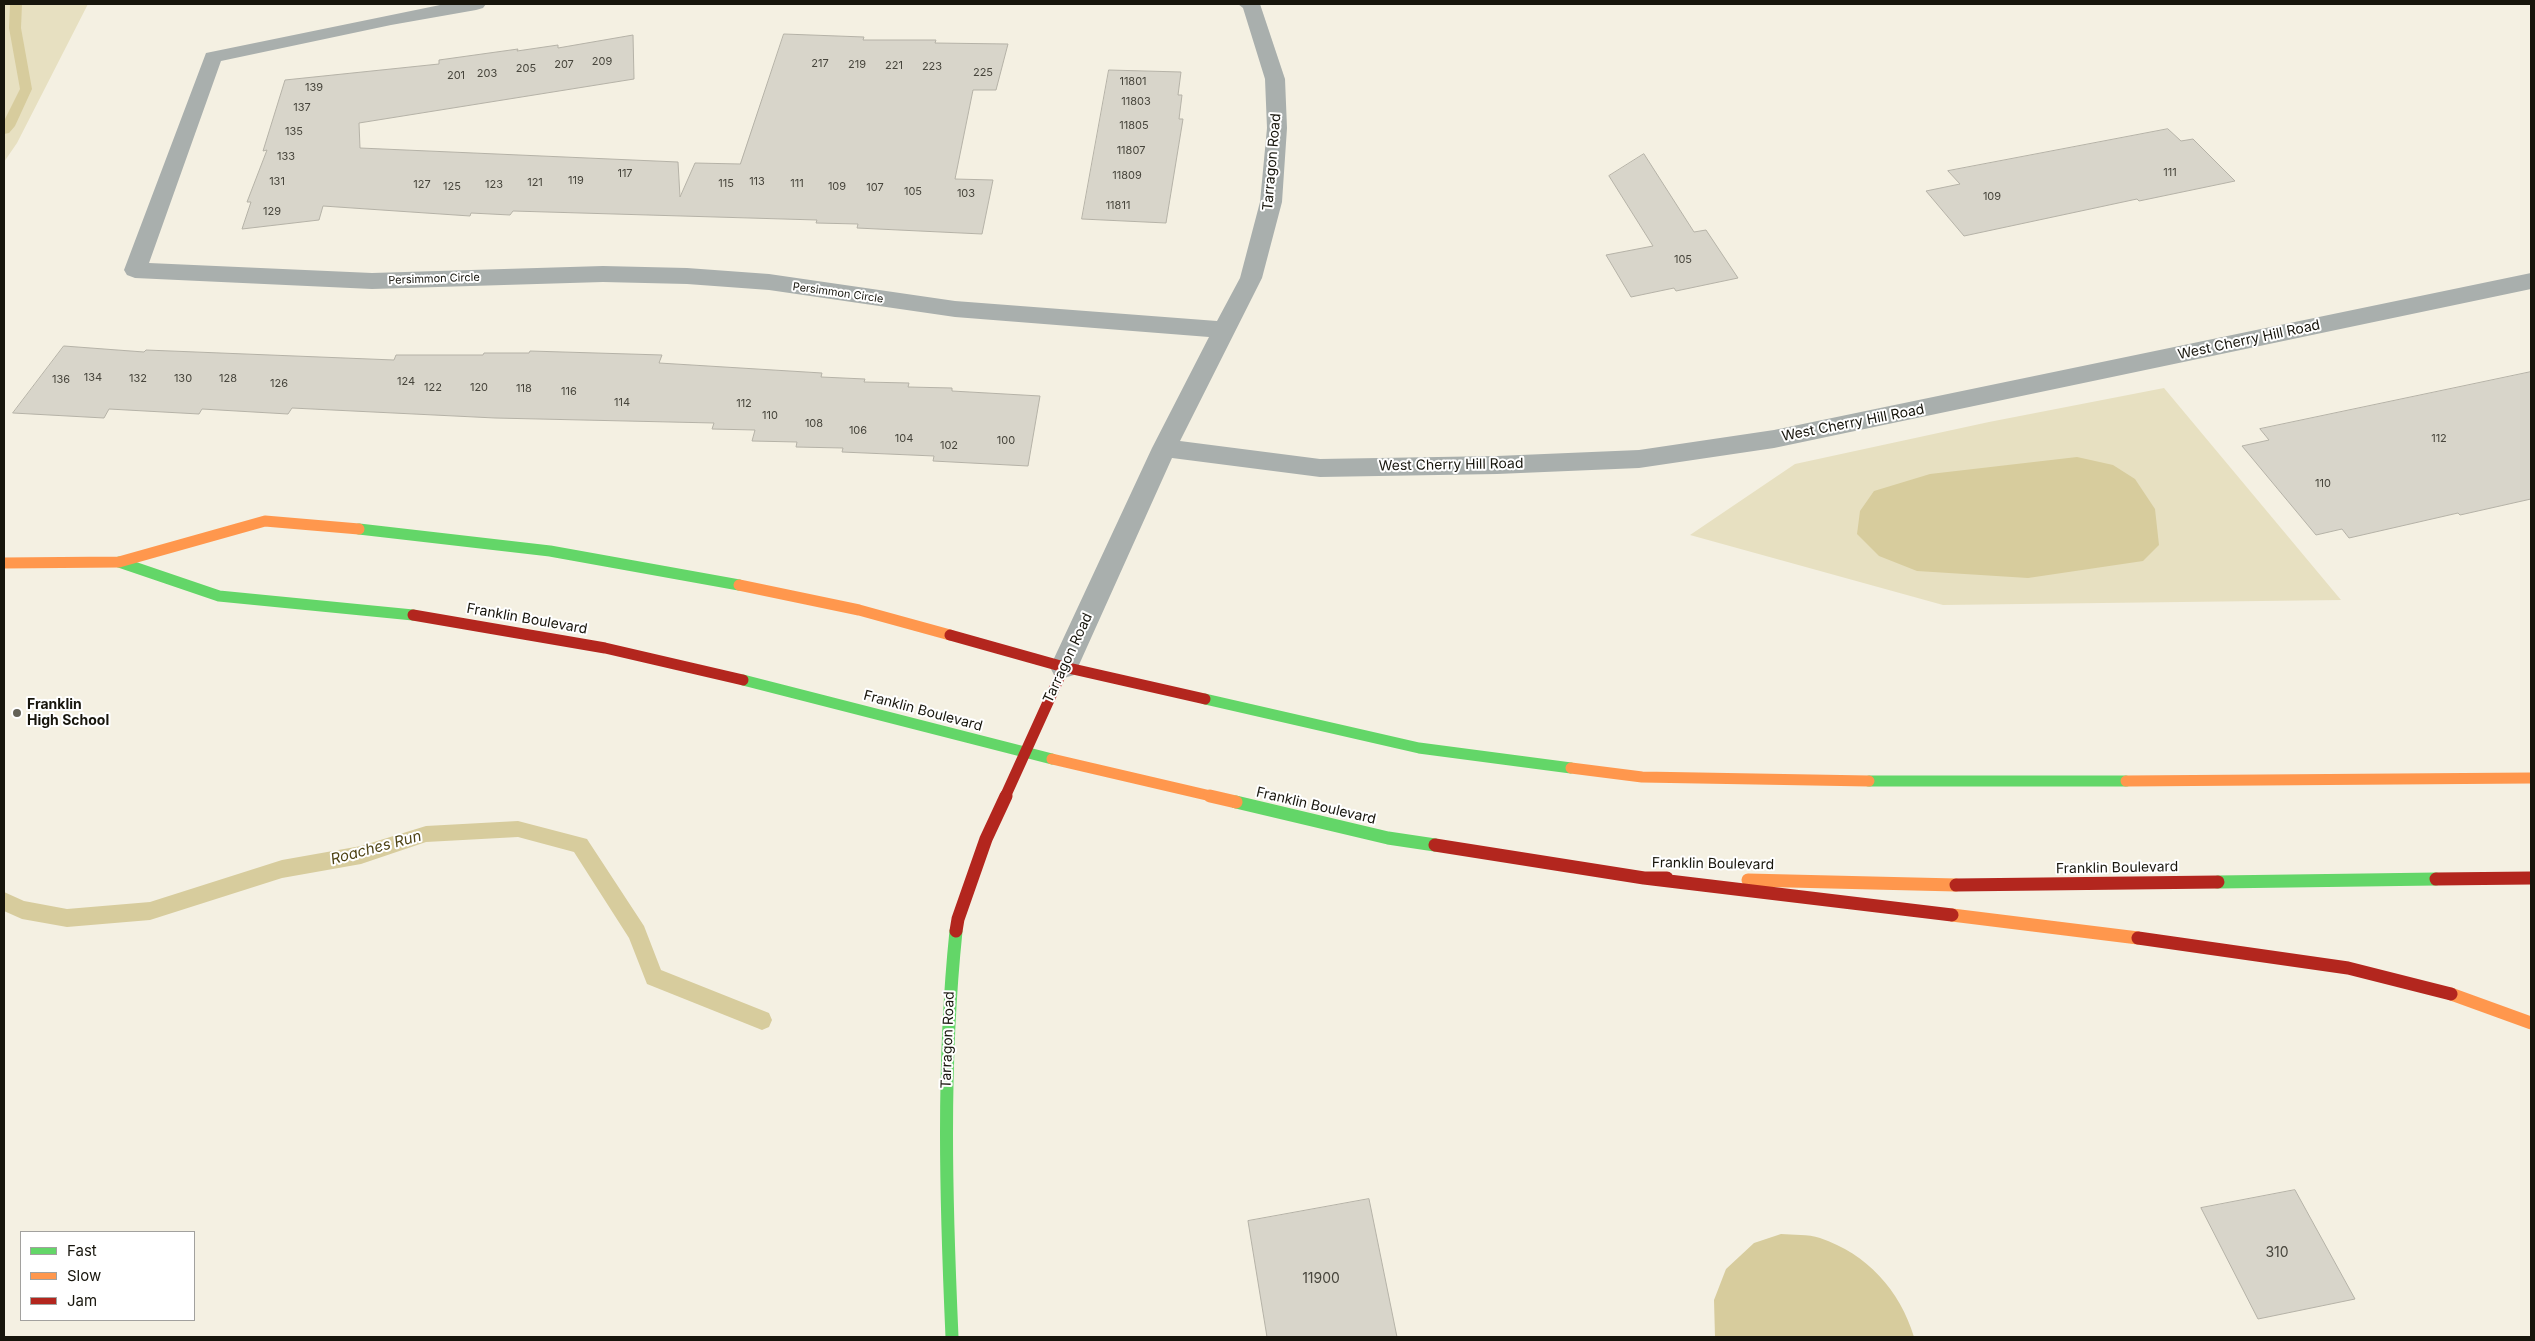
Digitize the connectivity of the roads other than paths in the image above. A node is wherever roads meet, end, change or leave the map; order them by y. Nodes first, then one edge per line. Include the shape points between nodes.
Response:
1 (476, 4) edge
2 (1249, 4) edge
3 (2531, 281) edge
4 (1225, 330) junction
5 (1164, 448) junction
6 (119, 562) junction
7 (4, 563) edge
8 (1064, 667) junction
9 (1025, 753) junction
10 (2531, 778) edge
11 (1644, 878) junction
12 (2531, 878) edge
13 (2531, 1023) edge
14 (952, 1337) edge

1 - 4 street, Persimmon Circle via 213,57 135,270 372,282 602,274 687,276 769,282 955,309
2 - 4 street, Tarragon Road via 1275,79 1277,128 1271,202 1254,269
3 - 5 street, West Cherry Hill Road via 1774,439 1639,459 1320,468
4 - 5 street, Tarragon Road
5 - 8 street, Tarragon Road
6 - 7 main road, Franklin Boulevard
6 - 8 main road, Franklin Boulevard via 265,521 435,535 656,567 859,610
6 - 9 main road, Franklin Boulevard via 219,596 401,613 606,648 814,697
8 - 9 main road, Tarragon Road
8 - 10 main road, Franklin Boulevard via 1419,748 1642,777 1946,782
9 - 11 main road, Franklin Boulevard via 1388,838
9 - 14 main road, Tarragon Road via 986,839 958,919 948,997 944,1156
11 - 12 main road, Franklin Boulevard via 1966,885
11 - 13 main road via 2189,944 2348,968 2451,994

